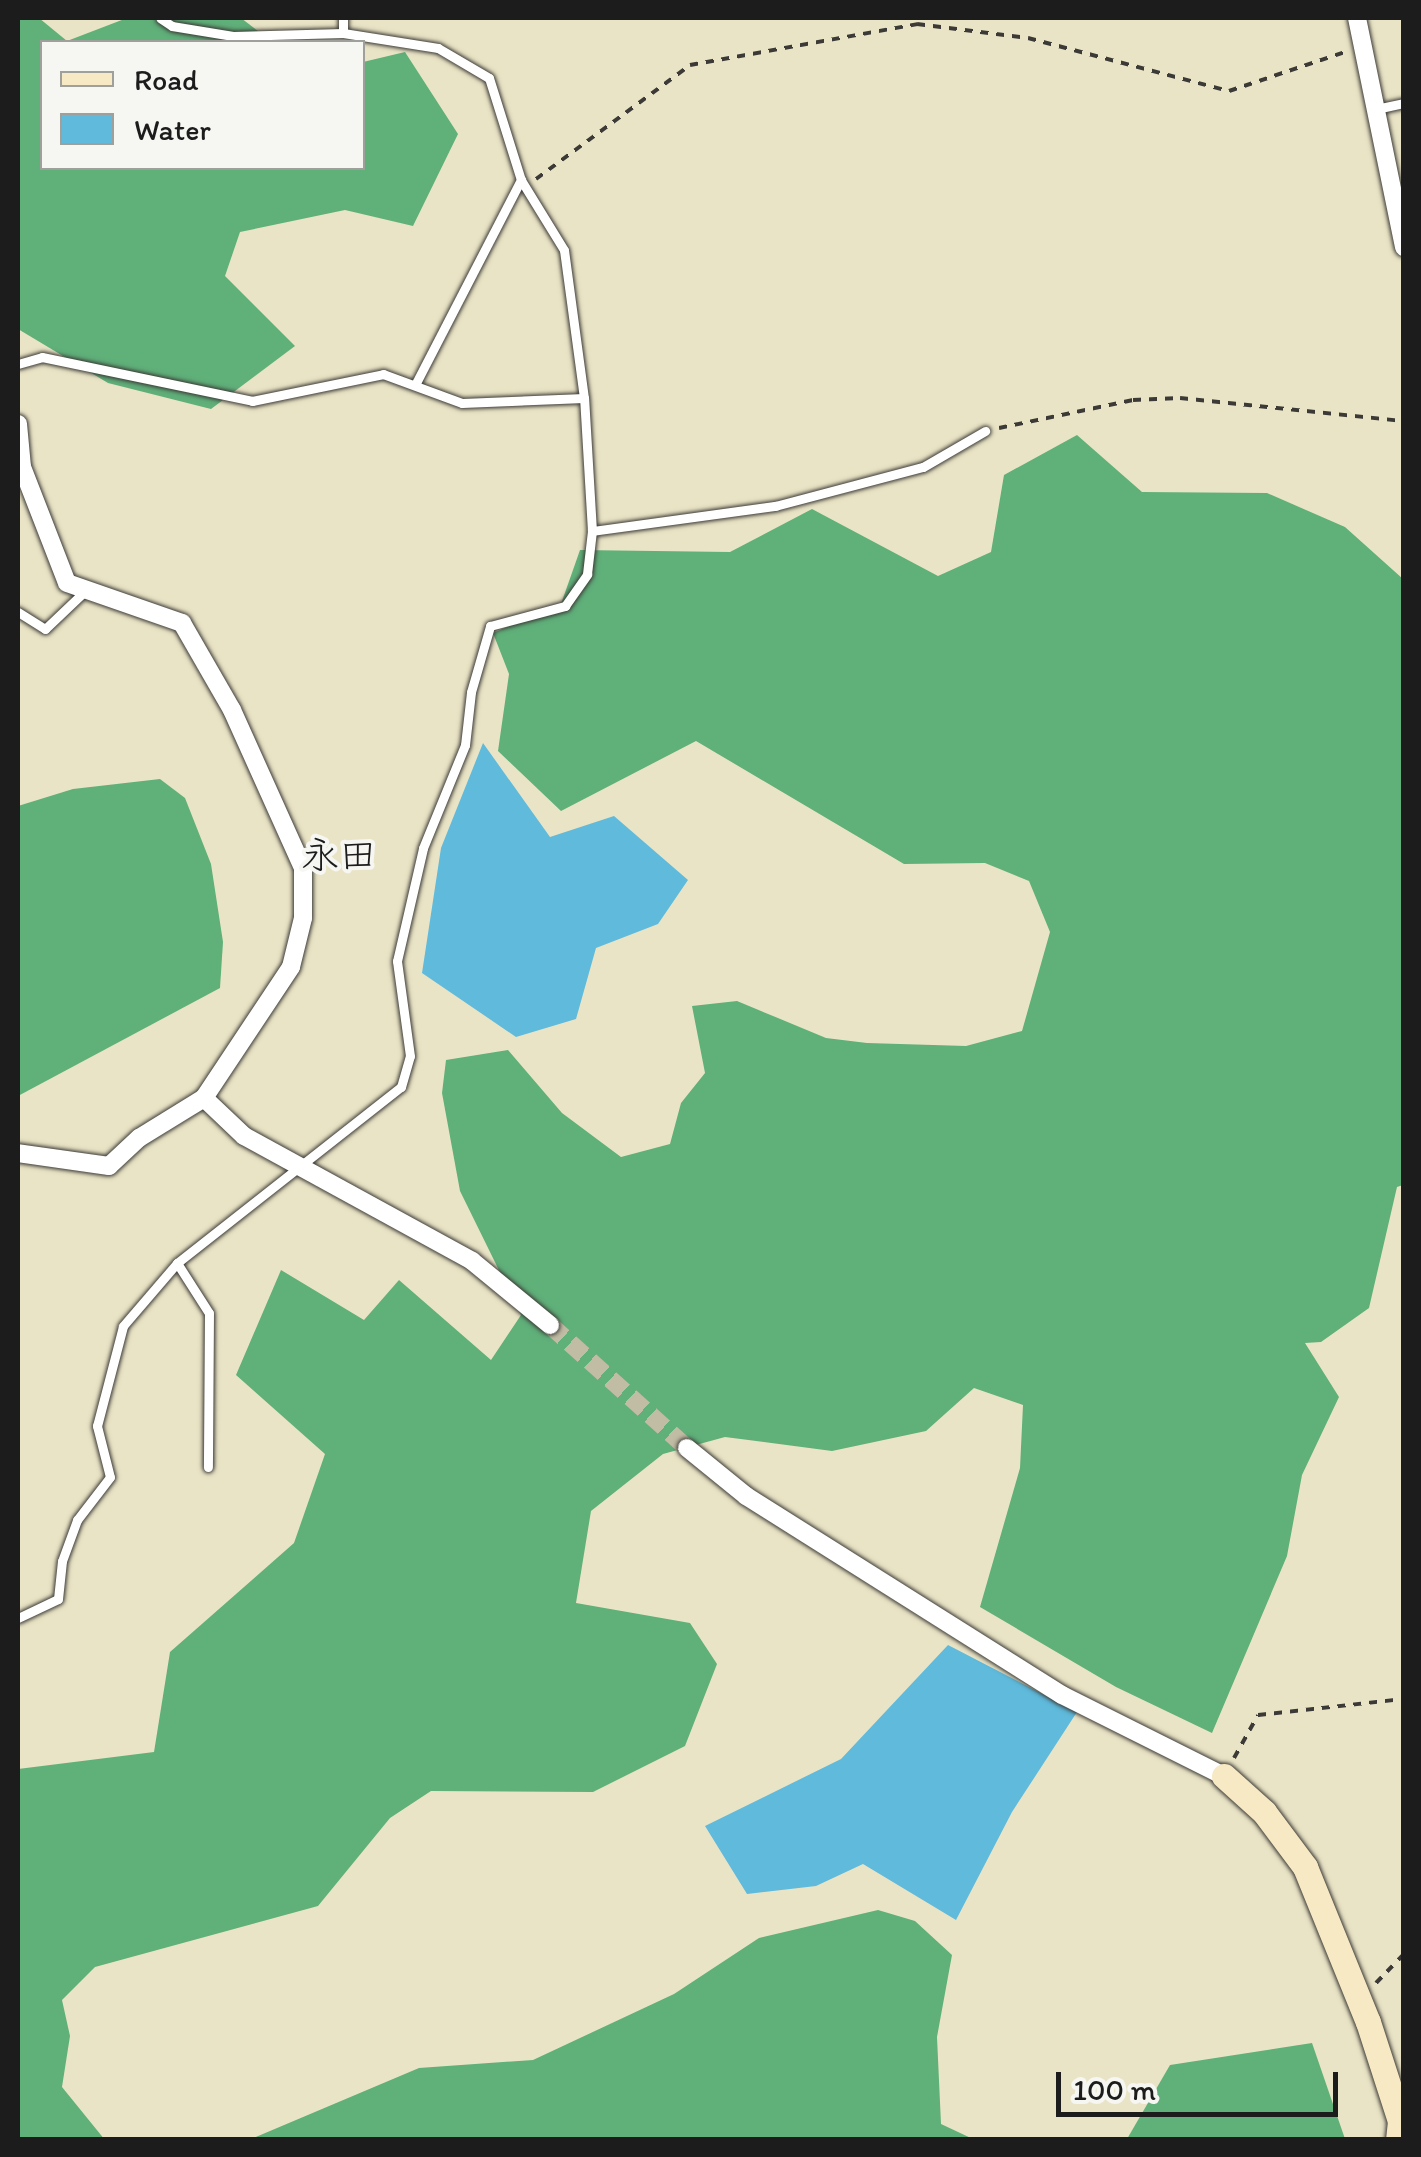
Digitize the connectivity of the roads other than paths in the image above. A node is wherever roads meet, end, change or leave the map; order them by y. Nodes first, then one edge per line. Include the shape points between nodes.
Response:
1 (160, 18) edge
2 (343, 18) edge
3 (1358, 18) edge
4 (342, 32) junction
5 (1404, 104) edge
6 (1376, 109) junction
7 (521, 180) junction
8 (1404, 247) edge
9 (18, 364) edge
10 (416, 383) junction
11 (584, 398) junction
12 (18, 424) edge
13 (985, 430) road end
14 (592, 531) junction
15 (84, 592) junction
16 (18, 612) edge
17 (204, 1098) junction
18 (18, 1152) edge
19 (294, 1165) junction
20 (177, 1263) junction
21 (550, 1325) tunnel mouth
22 (687, 1448) tunnel mouth
23 (208, 1467) dead end
24 (18, 1618) edge
25 (1224, 1776) joint
26 (1398, 2140) edge

1 - 4 lane via 233,36
2 - 4 lane
3 - 6 street
4 - 7 lane via 438,48 489,78
5 - 6 lane
6 - 8 street
7 - 10 lane
7 - 11 lane via 564,250
9 - 10 lane via 42,357 252,401 383,374
10 - 11 lane via 462,403
11 - 14 lane
12 - 15 street via 22,466 68,583
13 - 14 lane via 923,467 775,506
14 - 19 lane via 587,574 565,606 490,626 471,692 465,745 423,848 396,962 410,1056 401,1087
15 - 16 lane via 45,629
15 - 17 street via 182,623 232,710 304,868 303,918 292,967
17 - 18 street via 139,1138 110,1166
17 - 19 street via 244,1136
19 - 20 lane
19 - 21 street via 472,1261
20 - 23 lane via 209,1312
20 - 24 lane via 122,1326 97,1426 110,1477 78,1520 62,1561 58,1599
22 - 25 street via 746,1496 1062,1695
25 - 26 street via 1264,1812 1304,1867 1359,2000 1400,2121

